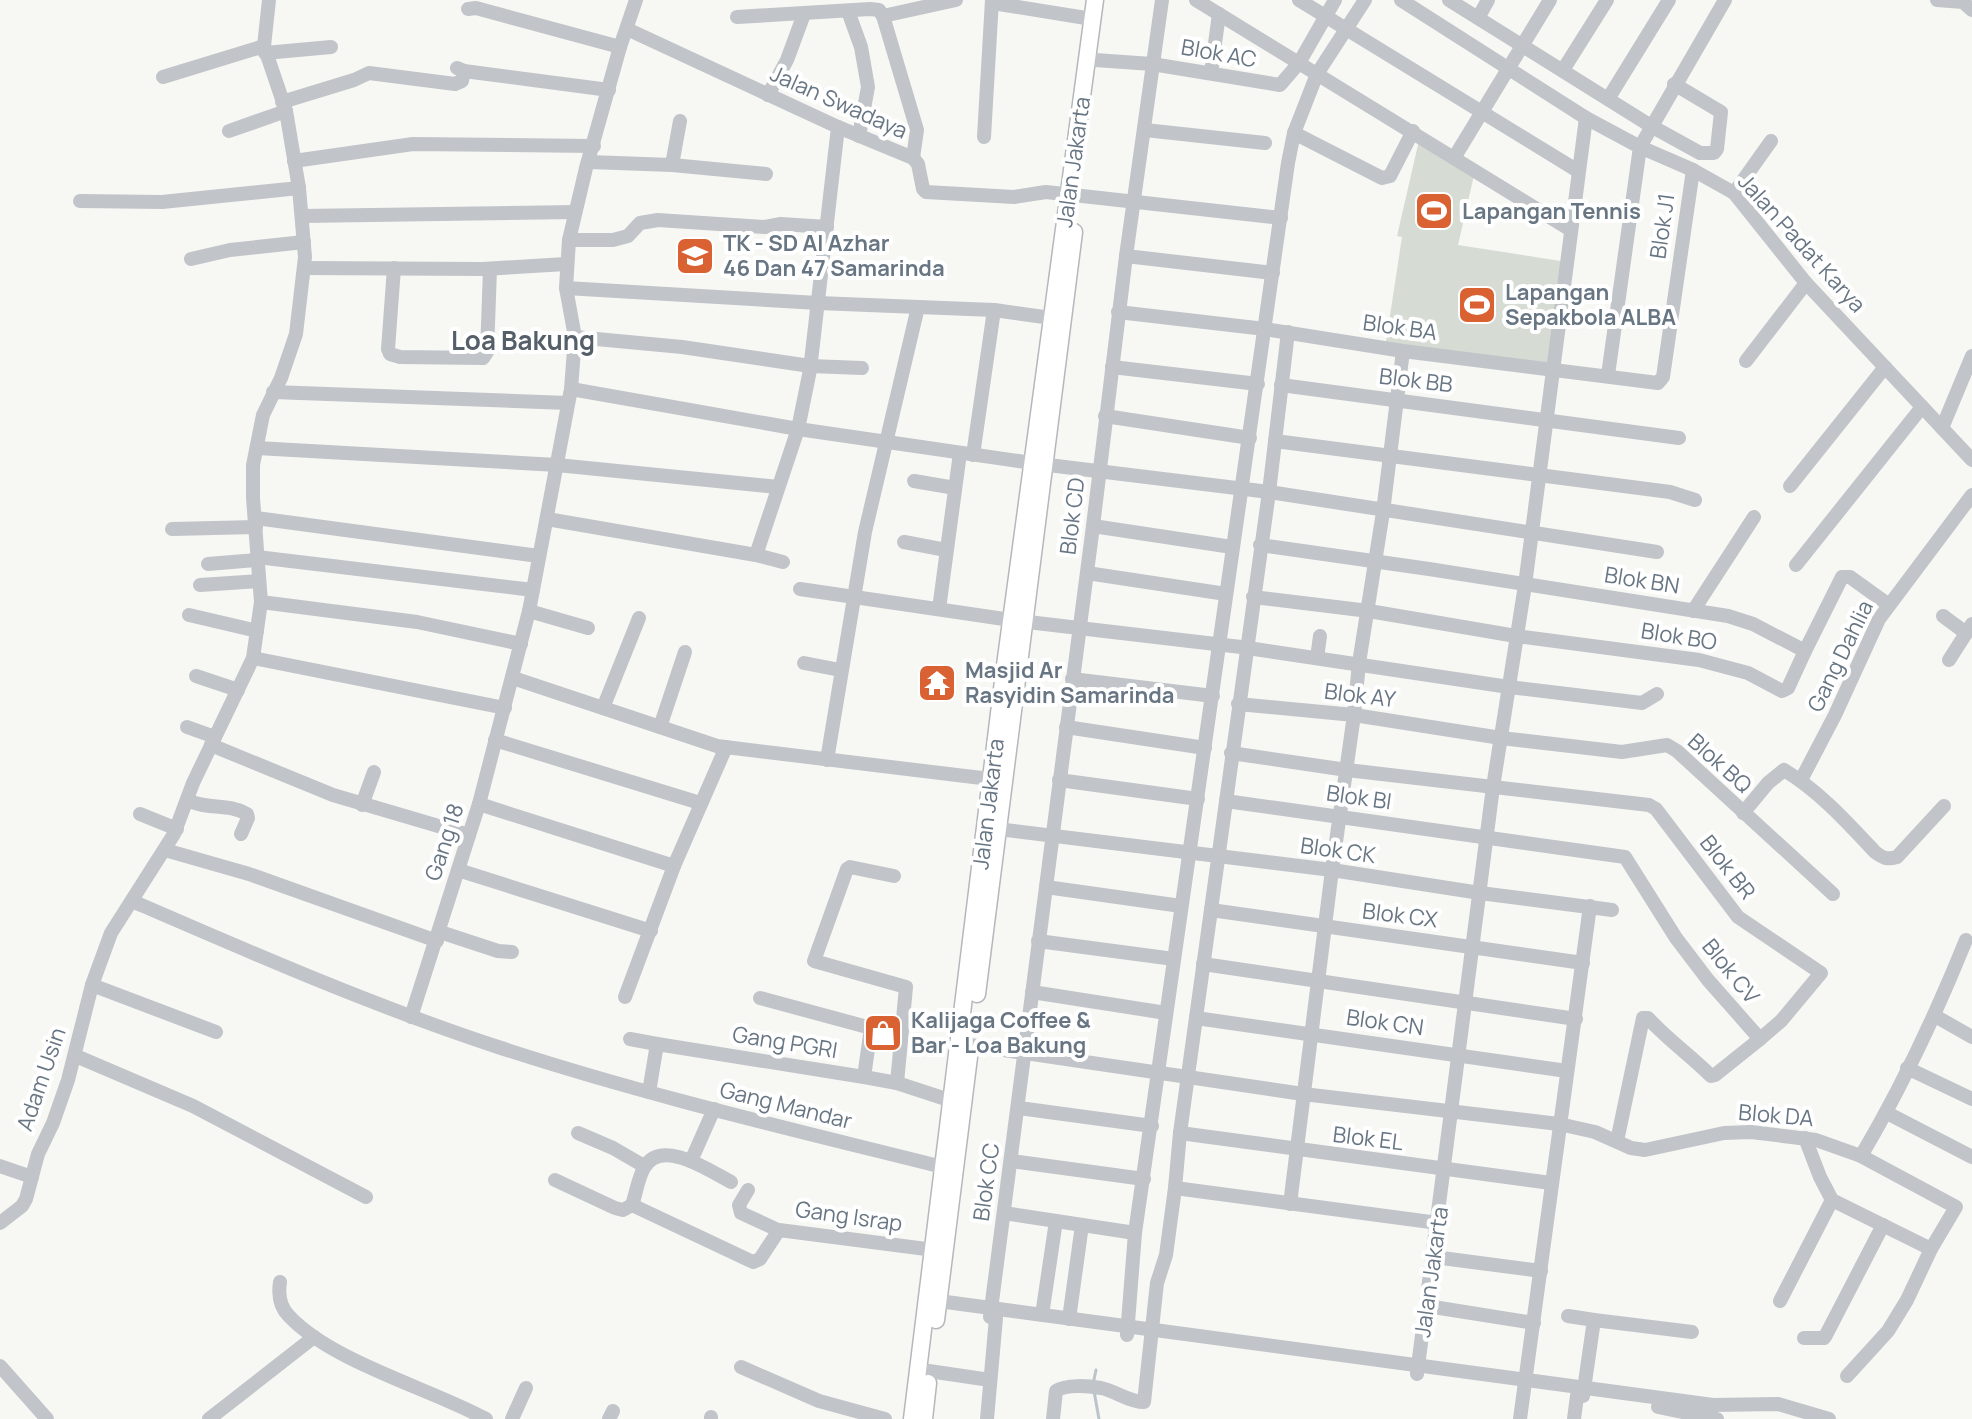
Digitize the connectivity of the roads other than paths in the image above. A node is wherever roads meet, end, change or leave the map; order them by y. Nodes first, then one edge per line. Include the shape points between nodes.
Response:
1 (269, 0) edge
2 (636, 0) edge
3 (956, 0) edge
4 (1095, 0) edge
5 (1102, 0) edge
6 (1162, 0) edge
7 (1196, 0) edge
8 (1299, 0) edge
9 (1335, 0) edge
10 (1365, 0) edge
11 (1401, 0) edge
12 (1449, 0) edge
13 (1488, 0) edge
14 (1550, 0) edge
15 (1607, 0) edge
16 (1669, 0) edge
17 (1725, 0) edge
18 (1937, 0) edge
19 (992, 2) edge
20 (1969, 5) edge
21 (468, 9) dead end
22 (848, 11) junction
23 (804, 14) junction
24 (1219, 14) junction
25 (883, 16) junction
26 (737, 17) dead end
27 (1326, 18) junction
28 (1478, 18) junction
29 (1092, 19) junction
30 (627, 29) junction
31 (1347, 30) junction
32 (331, 47) dead end
33 (620, 47) junction
34 (265, 50) junction
35 (1515, 56) junction
36 (1095, 60) junction
37 (1152, 64) junction
38 (1308, 69) junction
39 (1563, 70) junction
40 (1211, 73) junction
41 (163, 77) dead end
42 (1674, 84) junction
43 (609, 90) junction
44 (768, 95) junction
45 (1608, 99) junction
46 (284, 107) junction
47 (1480, 114) junction
48 (1586, 118) junction
49 (680, 121) dead end
50 (838, 127) junction
51 (1145, 130) junction
52 (229, 131) dead end
53 (1413, 131) junction
54 (1294, 133) junction
55 (859, 136) junction
56 (1646, 136) junction
57 (984, 137) dead end
58 (1771, 141) dead end
59 (1265, 143) dead end
60 (594, 146) junction
61 (913, 158) junction
62 (1454, 158) junction
63 (294, 161) junction
64 (589, 162) junction
65 (672, 165) junction
66 (1693, 170) junction
67 (1578, 171) junction
68 (766, 174) dead end
69 (299, 188) junction
70 (1734, 193) junction
71 (1073, 196) junction
72 (80, 201) dead end
73 (1134, 202) junction
74 (575, 212) junction
75 (302, 216) junction
76 (1281, 218) junction
77 (827, 227) junction
78 (1571, 230) junction
79 (569, 240) junction
80 (304, 242) junction
81 (1126, 256) junction
82 (191, 259) dead end
83 (566, 264) junction
84 (304, 268) junction
85 (394, 268) junction
86 (490, 269) junction
87 (1273, 273) junction
88 (1806, 283) junction
89 (566, 288) junction
90 (818, 303) junction
91 (918, 307) junction
92 (994, 310) junction
93 (1118, 312) junction
94 (1051, 318) junction
95 (1277, 331) junction
96 (575, 337) junction
97 (1403, 351) junction
98 (1972, 356) edge
99 (1746, 361) dead end
100 (810, 366) junction
101 (1112, 367) junction
102 (1885, 367) junction
103 (862, 368) dead end
104 (1554, 369) junction
105 (1608, 375) junction
106 (1658, 383) joint
107 (1258, 384) junction
108 (1281, 385) junction
109 (273, 392) junction
110 (569, 396) junction
111 (1397, 400) junction
112 (1922, 407) junction
113 (1105, 416) junction
114 (1546, 418) junction
115 (1942, 428) junction
116 (798, 429) junction
117 (1250, 438) junction
118 (1679, 438) dead end
119 (1275, 441) junction
120 (887, 442) junction
121 (257, 448) junction
122 (967, 454) junction
123 (1391, 455) junction
124 (1972, 460) edge
125 (1038, 464) junction
126 (557, 465) junction
127 (1100, 472) junction
128 (1539, 474) junction
129 (914, 481) dead end
130 (1790, 486) dead end
131 (778, 487) junction
132 (955, 488) junction
133 (1256, 491) junction
134 (1972, 495) edge
135 (1695, 500) dead end
136 (1383, 512) junction
137 (1754, 517) dead end
138 (547, 519) junction
139 (256, 523) junction
140 (1093, 526) junction
141 (172, 529) dead end
142 (1531, 532) junction
143 (904, 542) dead end
144 (1260, 545) junction
145 (1232, 547) junction
146 (946, 550) junction
147 (1657, 552) dead end
148 (756, 555) junction
149 (539, 556) junction
150 (257, 559) junction
151 (783, 562) dead end
152 (1374, 562) junction
153 (208, 564) dead end
154 (1796, 565) dead end
155 (1087, 573) junction
156 (259, 581) junction
157 (200, 585) dead end
158 (1525, 585) junction
159 (800, 589) dead end
160 (533, 590) junction
161 (1226, 594) junction
162 (852, 595) junction
163 (1253, 597) junction
164 (261, 602) junction
165 (1889, 605) junction
166 (939, 609) junction
167 (529, 611) junction
168 (1369, 611) junction
169 (1693, 611) junction
170 (189, 615) dead end
171 (1943, 616) dead end
172 (639, 618) dead end
173 (1018, 621) junction
174 (588, 628) dead end
175 (1080, 628) junction
176 (1969, 628) edge
177 (257, 631) junction
178 (1320, 636) dead end
179 (1516, 636) junction
180 (521, 644) junction
181 (1234, 646) junction
182 (1805, 651) junction
183 (685, 652) dead end
184 (253, 658) junction
185 (1317, 658) junction
186 (1949, 660) dead end
187 (804, 663) dead end
188 (1359, 663) junction
189 (840, 670) junction
190 (196, 676) dead end
191 (513, 678) junction
192 (1072, 679) junction
193 (1509, 687) junction
194 (238, 690) junction
195 (1657, 694) dead end
196 (1213, 696) junction
197 (1238, 704) junction
198 (505, 708) junction
199 (603, 708) junction
200 (1354, 715) junction
201 (187, 727) dead end
202 (660, 727) junction
203 (1066, 727) junction
204 (1501, 738) junction
205 (495, 740) junction
206 (213, 741) junction
207 (726, 747) junction
208 (1205, 748) junction
209 (1231, 753) junction
210 (827, 760) junction
211 (1347, 770) junction
212 (374, 772) dead end
213 (990, 779) junction
214 (1059, 780) junction
215 (1801, 780) junction
216 (1493, 787) junction
217 (1198, 799) junction
218 (187, 800) junction
219 (1226, 801) junction
220 (700, 803) junction
221 (479, 804) junction
222 (362, 805) junction
223 (1944, 806) dead end
224 (1743, 813) junction
225 (140, 814) dead end
226 (1339, 817) junction
227 (992, 828) junction
228 (177, 829) junction
229 (241, 834) dead end
230 (469, 835) junction
231 (1052, 836) junction
232 (1487, 837) junction
233 (165, 850) junction
234 (1194, 855) junction
235 (1216, 857) junction
236 (1625, 857) joint
237 (674, 866) junction
238 (458, 870) junction
239 (1332, 870) junction
240 (894, 876) dead end
241 (1046, 887) junction
242 (1480, 893) junction
243 (1833, 894) dead end
244 (132, 901) junction
245 (1181, 906) junction
246 (1590, 906) junction
247 (1211, 910) junction
248 (1612, 910) dead end
249 (1325, 927) junction
250 (651, 931) junction
251 (438, 937) junction
252 (1966, 940) dead end
253 (1038, 941) junction
254 (1473, 946) junction
255 (512, 952) dead end
256 (1174, 959) junction
257 (1583, 963) junction
258 (1203, 964) junction
259 (1317, 982) junction
260 (92, 985) junction
261 (1032, 992) junction
262 (625, 997) dead end
263 (760, 998) dead end
264 (1466, 1003) junction
265 (1166, 1013) junction
266 (1935, 1016) junction
267 (411, 1017) junction
268 (1196, 1018) junction
269 (1576, 1019) junction
270 (216, 1032) dead end
271 (1311, 1033) junction
272 (1972, 1037) edge
273 (630, 1039) dead end
274 (1760, 1039) junction
275 (657, 1044) junction
276 (965, 1044) junction
277 (1025, 1054) junction
278 (1460, 1055) junction
279 (76, 1056) junction
280 (1907, 1068) junction
281 (1567, 1071) junction
282 (1174, 1073) junction
283 (864, 1077) junction
284 (897, 1083) junction
285 (649, 1092) junction
286 (1303, 1094) junction
287 (1972, 1099) edge
288 (952, 1101) junction
289 (1019, 1108) junction
290 (714, 1109) junction
291 (1452, 1111) junction
292 (1887, 1113) junction
293 (1559, 1124) junction
294 (1152, 1126) junction
295 (578, 1133) dead end
296 (1180, 1133) junction
297 (1805, 1138) junction
298 (1617, 1141) junction
299 (1295, 1150) junction
300 (1861, 1156) junction
301 (1972, 1157) edge
302 (691, 1161) junction
303 (1011, 1161) junction
304 (0, 1166) edge
305 (644, 1166) junction
306 (943, 1167) junction
307 (1444, 1170) junction
308 (32, 1177) junction
309 (1144, 1179) junction
310 (555, 1180) dead end
311 (731, 1182) dead end
312 (1551, 1183) junction
313 (1175, 1188) junction
314 (748, 1190) dead end
315 (366, 1197) dead end
316 (1832, 1200) junction
317 (1290, 1204) junction
318 (632, 1205) junction
319 (1004, 1213) junction
320 (1056, 1221) junction
321 (0, 1223) edge
322 (1438, 1223) junction
323 (1082, 1225) junction
324 (1883, 1225) junction
325 (778, 1230) junction
326 (1135, 1233) junction
327 (1931, 1249) junction
328 (934, 1250) junction
329 (1434, 1257) junction
330 (1541, 1271) junction
331 (280, 1282) dead end
332 (1780, 1301) dead end
333 (933, 1305) junction
334 (1427, 1306) junction
335 (992, 1314) junction
336 (1042, 1315) junction
337 (1568, 1316) dead end
338 (1069, 1319) junction
339 (1594, 1320) junction
340 (1534, 1323) junction
341 (1692, 1332) dead end
342 (1139, 1333) junction
343 (314, 1337) junction
344 (1804, 1338) dead end
345 (0, 1366) edge
346 (741, 1367) dead end
347 (1417, 1370) junction
348 (929, 1371) junction
349 (1847, 1376) dead end
350 (990, 1380) junction
351 (1526, 1385) junction
352 (526, 1388) dead end
353 (1582, 1393) junction
354 (1669, 1409) edge
355 (47, 1419) edge
356 (209, 1419) edge
357 (486, 1419) edge
358 (512, 1419) edge
359 (885, 1419) edge
360 (912, 1419) edge
361 (924, 1419) edge
362 (987, 1419) edge
363 (1053, 1419) edge
364 (1520, 1419) edge
365 (1574, 1419) edge
366 (1717, 1419) edge
367 (1829, 1419) edge

1 - 34 street
2 - 30 street, Gang 18
3 - 25 street
4 - 29 main road, Jalan Jakarta
5 - 36 main road, Jalan Jakarta
6 - 37 street, Blok CD
7 - 24 street, Blok AC
8 - 27 street
9 - 27 street
10 - 31 street
11 - 35 street, Jalan Padat Karya
12 - 28 street
13 - 28 street
14 - 35 street
15 - 39 street
16 - 45 street
17 - 42 street
18 - 20 street
19 - 29 street
19 - 57 street
21 - 33 street
22 - 23 street
22 - 25 street via 875,9
22 - 55 street via 868,87
23 - 26 street
23 - 44 street
24 - 38 street, Blok AC
24 - 40 street
25 - 61 street via 917,130
27 - 31 street
27 - 38 street
28 - 35 street
29 - 71 main road, Jalan Jakarta
30 - 33 street, Gang 18
30 - 44 street, Jalan Swadaya
31 - 38 street
31 - 47 street
32 - 34 street
33 - 43 street, Gang 18
34 - 41 street
34 - 46 street, Adam Usin
35 - 39 street
35 - 47 street
35 - 48 street, Jalan Padat Karya
36 - 37 street, Blok AC
36 - 71 main road, Jalan Jakarta
37 - 40 street, Blok AC
37 - 51 street, Blok CD
38 - 40 street, Blok AC via 1274,86
38 - 53 street
38 - 54 street
39 - 45 street
42 - 56 street
42 - 56 street via 1721,112 1717,149 1700,153
43 - 46 street via 461,70 462,81 455,84 363,74
43 - 60 street, Gang 18
44 - 50 street, Jalan Swadaya
45 - 56 street
46 - 52 street
46 - 63 street, Adam Usin
47 - 62 street
47 - 67 street
48 - 56 street, Jalan Padat Karya
48 - 67 street, Jalan Jakarta
49 - 65 street
50 - 55 street, Jalan Swadaya
50 - 77 street
51 - 59 street
51 - 73 street, Blok CD
53 - 54 street via 1390,176 1382,178
53 - 62 street
54 - 76 street
55 - 61 street, Jalan Swadaya
56 - 66 street, Jalan Padat Karya
56 - 105 street
58 - 70 street
60 - 63 street via 413,144
60 - 64 street, Gang 18
61 - 71 street, Jalan Swadaya via 926,192
62 - 78 street
63 - 69 street, Adam Usin
64 - 65 street
64 - 74 street, Gang 18
65 - 68 street
66 - 70 street, Jalan Padat Karya
66 - 106 street, Blok J1
67 - 78 street, Jalan Jakarta
69 - 72 street via 162,202
69 - 75 street, Adam Usin
70 - 88 street, Jalan Padat Karya
71 - 73 street
71 - 94 main road, Jalan Jakarta
71 - 125 main road, Jalan Jakarta
73 - 76 street
73 - 81 street, Blok CD
74 - 75 street
74 - 79 street, Gang 18
75 - 80 street, Adam Usin
76 - 87 street
77 - 79 street via 658,220 640,223 628,236 613,240
77 - 90 street
78 - 104 street, Jalan Jakarta
79 - 83 street, Gang 18
80 - 82 street
80 - 84 street, Adam Usin
81 - 87 street
81 - 93 street, Blok CD
83 - 86 street
83 - 89 street, Gang 18
84 - 85 street
84 - 109 street, Adam Usin via 296,334
85 - 86 street
85 - 86 street via 390,354 470,358 483,358 487,352
87 - 95 street
88 - 99 street
88 - 102 street, Jalan Padat Karya
89 - 90 street
89 - 96 street, Gang 18
90 - 91 street
90 - 100 street
91 - 92 street
91 - 120 street
92 - 94 street
92 - 122 street
93 - 95 street, Blok BA
93 - 101 street, Blok CD
94 - 125 main road, Jalan Jakarta
95 - 97 street, Blok BA
95 - 107 street
95 - 108 street
96 - 100 street
96 - 110 street, Gang 18
97 - 104 street, Blok BA
97 - 111 street
98 - 115 street
100 - 103 street
100 - 116 street
101 - 107 street
101 - 113 street, Blok CD
102 - 112 street, Jalan Padat Karya
102 - 130 street
104 - 105 street, Blok BA
104 - 114 street, Jalan Jakarta
105 - 106 street, Blok BA
107 - 117 street
108 - 111 street, Blok BB
108 - 119 street
109 - 110 street
109 - 121 street, Adam Usin
110 - 116 street
110 - 126 street, Gang 18
111 - 114 street, Blok BB
111 - 123 street
112 - 115 street, Jalan Padat Karya
112 - 154 street
113 - 117 street
113 - 127 street, Blok CD
114 - 118 street, Blok BB
114 - 128 street, Jalan Jakarta
115 - 124 street, Jalan Padat Karya
116 - 120 street
116 - 131 street
117 - 133 street
119 - 123 street
119 - 133 street
120 - 122 street
120 - 162 street
121 - 126 street
121 - 139 street, Adam Usin
122 - 125 street
122 - 132 street
123 - 128 street
123 - 136 street
125 - 127 street
125 - 173 main road, Jalan Jakarta
126 - 131 street
126 - 138 street, Gang 18
127 - 133 street
127 - 140 street, Blok CD
128 - 135 street
128 - 142 street, Jalan Jakarta
129 - 132 street
131 - 148 street
132 - 146 street
133 - 136 street
133 - 144 street
133 - 145 street
134 - 165 street, Gang Dahlia
136 - 142 street
136 - 152 street
137 - 169 street
138 - 148 street
138 - 149 street, Gang 18
139 - 141 street
139 - 149 street
139 - 150 street, Adam Usin
140 - 145 street
140 - 155 street, Blok CD
142 - 147 street
142 - 158 street, Jalan Jakarta
143 - 146 street
144 - 152 street, Blok BN
144 - 163 street
145 - 161 street
146 - 166 street
148 - 151 street
149 - 160 street, Gang 18
150 - 153 street
150 - 156 street, Adam Usin
150 - 160 street
152 - 158 street, Blok BN
152 - 168 street
155 - 161 street
155 - 175 street, Blok CD
156 - 157 street
156 - 164 street, Adam Usin
158 - 169 street, Blok BN
158 - 179 street, Jalan Jakarta
159 - 162 street
160 - 167 street, Gang 18
161 - 181 street
162 - 166 street
162 - 189 street
163 - 168 street
163 - 181 street
164 - 177 street, Adam Usin
164 - 180 street via 417,622
165 - 182 street via 1846,576
165 - 215 street, Gang Dahlia
166 - 173 street
167 - 174 street
167 - 180 street, Gang 18
168 - 179 street
168 - 188 street
169 - 182 street, Blok BN via 1753,624
170 - 177 street
171 - 176 street
172 - 199 street
173 - 175 street
173 - 213 main road, Jalan Jakarta
173 - 227 main road, Jalan Jakarta
175 - 181 street
175 - 192 street, Blok CD
176 - 186 street
177 - 184 street, Adam Usin
178 - 185 street
179 - 182 street, Blok BO via 1724,665 1782,691
179 - 193 street, Jalan Jakarta
180 - 191 street, Gang 18
181 - 185 street
181 - 196 street
181 - 197 street
183 - 202 street
184 - 194 street, Adam Usin
184 - 198 street
185 - 188 street
187 - 189 street
188 - 193 street
188 - 200 street
189 - 210 street
190 - 194 street
191 - 198 street, Gang 18
191 - 199 street
192 - 196 street
192 - 203 street, Blok CD
193 - 195 street via 1642,703
193 - 204 street, Jalan Jakarta
194 - 206 street, Adam Usin
196 - 208 street
197 - 200 street, Blok AY
197 - 209 street
198 - 205 street, Gang 18
199 - 202 street
200 - 204 street, Blok AY
200 - 211 street
201 - 206 street
202 - 207 street
203 - 208 street
203 - 214 street, Blok CD
204 - 216 street, Jalan Jakarta
204 - 224 street, Blok BQ via 1622,752 1667,745
205 - 220 street
205 - 221 street, Gang 18
206 - 218 street, Adam Usin
206 - 222 street
207 - 210 street
207 - 220 street
208 - 217 street
209 - 211 street
209 - 219 street
210 - 213 street
211 - 216 street
211 - 226 street
212 - 222 street
213 - 227 main road, Jalan Jakarta
214 - 217 street
214 - 231 street, Blok CD
215 - 223 street via 1884,859 1897,857
215 - 224 street via 1782,770
216 - 232 street, Jalan Jakarta
216 - 274 street, Blok BR via 1656,809 1738,917 1821,973
217 - 234 street
218 - 228 street, Adam Usin
218 - 229 street via 247,814
219 - 226 street, Blok BI
219 - 235 street
220 - 237 street
221 - 230 street, Gang 18
221 - 237 street
222 - 230 street
224 - 243 street, Blok BQ
225 - 228 street
226 - 232 street, Blok BI
226 - 239 street
227 - 231 street
227 - 276 main road, Jalan Jakarta
228 - 233 street, Adam Usin
230 - 238 street, Gang 18
231 - 234 street
231 - 241 street, Blok CD
232 - 236 street, Blok BI
232 - 242 street, Jalan Jakarta
233 - 244 street, Adam Usin
233 - 251 street
234 - 235 street, Blok CK
234 - 245 street
235 - 239 street, Blok CK
235 - 247 street
236 - 274 street, Blok CV via 1676,938
237 - 250 street
238 - 250 street
238 - 251 street, Gang 18
239 - 242 street, Blok CK
239 - 249 street
240 - 284 street via 847,869 814,961 906,987
241 - 245 street
241 - 253 street, Blok CD
242 - 246 street, Blok CK
242 - 254 street, Jalan Jakarta
244 - 260 street, Adam Usin via 111,933
244 - 267 street, Gang Mandar
245 - 256 street
246 - 248 street, Blok CK
246 - 257 street
247 - 249 street, Blok CX
247 - 258 street
249 - 254 street, Blok CX
249 - 259 street
250 - 262 street
251 - 255 street via 460,936
251 - 267 street, Gang 18
252 - 266 street
253 - 256 street
253 - 261 street, Blok CD
254 - 257 street, Blok CX
254 - 264 street, Jalan Jakarta
256 - 265 street
257 - 269 street
258 - 259 street
258 - 268 street
259 - 264 street
259 - 271 street
260 - 270 street
260 - 279 street, Adam Usin
261 - 265 street
261 - 277 street, Blok CD
263 - 283 street via 871,1028
264 - 269 street
264 - 278 street, Jalan Jakarta
265 - 282 street
266 - 272 street
266 - 280 street
267 - 285 street, Gang Mandar
268 - 271 street, Blok CN
268 - 282 street
269 - 281 street
271 - 278 street, Blok CN
271 - 286 street
273 - 275 street, Gang PGRI
274 - 298 street via 1714,1076 1643,1018
275 - 283 street, Gang PGRI
275 - 285 street
276 - 277 street, Blok DA
276 - 288 main road, Jalan Jakarta
276 - 333 main road, Jalan Jakarta
277 - 282 street, Blok DA
277 - 289 street, Blok CC
278 - 281 street, Blok CN
278 - 291 street, Jalan Jakarta
279 - 308 street, Adam Usin
279 - 315 street via 204,1112
280 - 287 street
280 - 292 street
281 - 293 street
282 - 286 street, Blok DA
282 - 294 street
282 - 296 street
283 - 284 street, Gang PGRI
284 - 288 street, Gang PGRI
285 - 290 street, Gang Mandar
286 - 291 street, Blok DA
286 - 299 street
288 - 306 main road, Jalan Jakarta
289 - 294 street
289 - 303 street, Blok CC
290 - 302 street
290 - 306 street, Gang Mandar
291 - 293 street, Blok DA
291 - 307 street, Jalan Jakarta
292 - 300 street
292 - 301 street
293 - 298 street, Blok DA
293 - 312 street
294 - 309 street
295 - 305 street
296 - 299 street, Blok EL
296 - 313 street
297 - 298 street, Blok DA via 1735,1132 1645,1150
297 - 300 street, Blok DA
297 - 316 street
299 - 307 street, Blok EL
299 - 317 street
300 - 327 street, Blok DA via 1956,1207
302 - 305 street via 664,1155
302 - 311 street
303 - 309 street
303 - 319 street, Blok CC
304 - 308 street
305 - 318 street
306 - 328 main road, Jalan Jakarta
307 - 312 street, Blok EL
307 - 322 street, Jalan Jakarta
308 - 321 street, Adam Usin via 22,1206
309 - 326 street
310 - 318 street, Gang Israp via 615,1208
312 - 330 street
313 - 317 street
313 - 342 street
314 - 325 street via 739,1205 741,1213
316 - 324 street
316 - 332 street
317 - 322 street
318 - 325 street, Gang Israp via 753,1262
319 - 320 street
319 - 335 street, Blok CC
320 - 323 street
320 - 336 street
322 - 329 street, Jalan Jakarta
323 - 326 street
323 - 338 street
324 - 327 street
324 - 344 street via 1824,1338
325 - 328 street, Gang Israp
326 - 342 street
327 - 349 street via 1888,1331
328 - 333 main road, Jalan Jakarta
329 - 330 street
329 - 334 street, Jalan Jakarta
330 - 340 street
331 - 343 street via 279,1297 288,1315
333 - 335 street
333 - 348 main road, Jalan Jakarta
333 - 360 main road, Jalan Jakarta
334 - 340 street
334 - 347 street, Jalan Jakarta
335 - 336 street
335 - 342 street
335 - 350 street, Blok CC
336 - 338 street
337 - 339 street
338 - 342 street
339 - 341 street
339 - 353 street
340 - 351 street
342 - 347 street
342 - 363 street via 1144,1402 1063,1387 1058,1389
343 - 356 street
343 - 357 street
345 - 355 street
346 - 359 street via 819,1401
347 - 351 street
348 - 350 street
348 - 361 main road, Jalan Jakarta
350 - 362 street, Blok CC
351 - 353 street
351 - 364 street
352 - 358 street
353 - 354 street
353 - 365 street
354 - 366 street
354 - 367 street via 1778,1404

